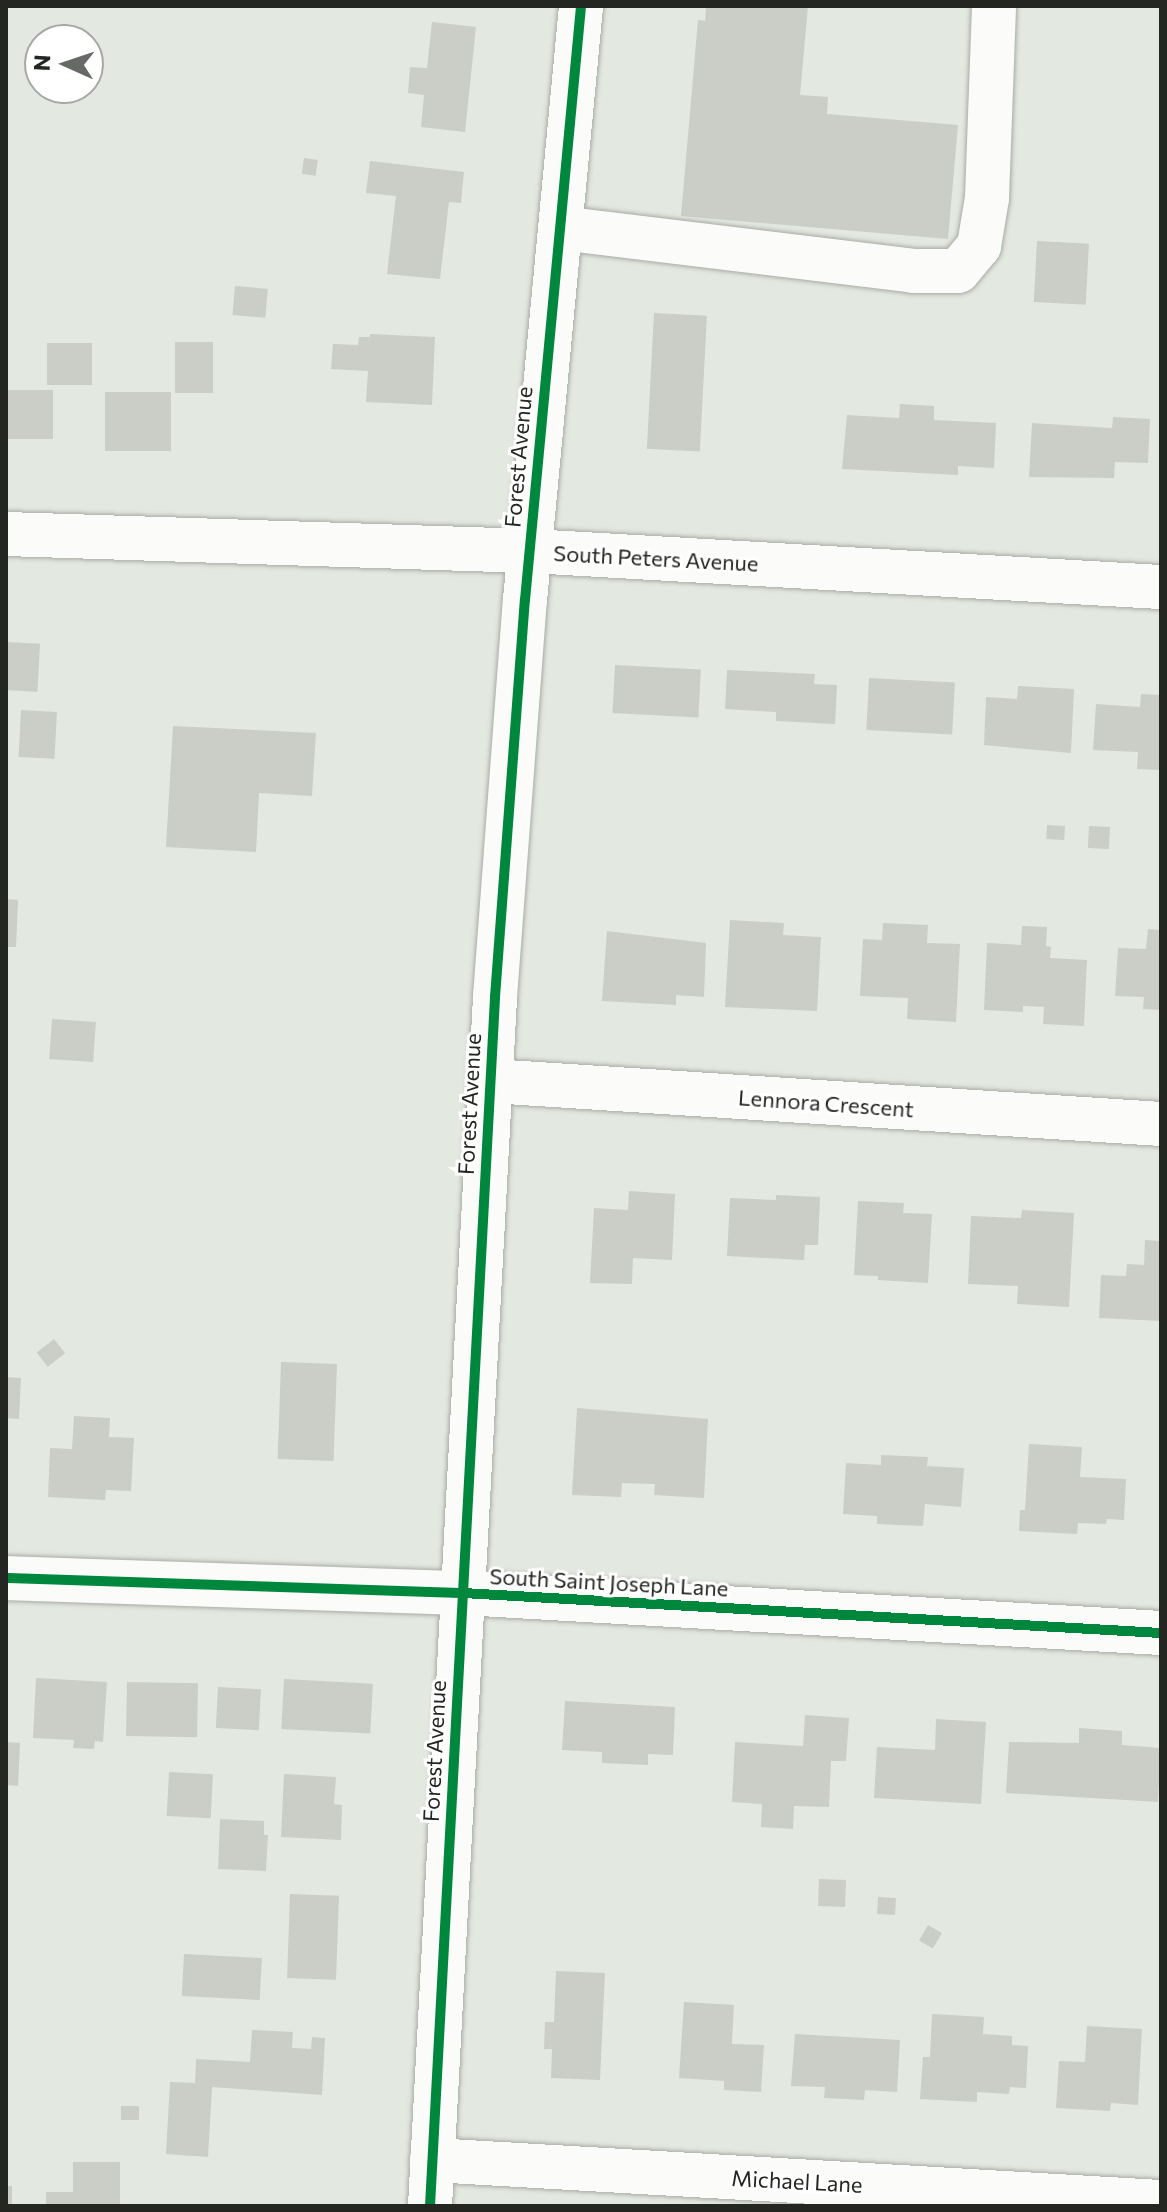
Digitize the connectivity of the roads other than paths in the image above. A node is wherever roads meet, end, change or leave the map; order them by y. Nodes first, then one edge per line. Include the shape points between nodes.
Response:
1 (581, 6) edge
2 (994, 6) edge
3 (560, 228) junction
4 (6, 534) edge
5 (530, 551) junction
6 (1161, 587) edge
7 (491, 1081) junction
8 (1161, 1124) edge
9 (6, 1578) edge
10 (463, 1593) junction
11 (1161, 1633) edge
12 (432, 2160) junction
13 (1161, 2202) edge
14 (430, 2206) edge

1 - 3 street, Forest Avenue
2 - 3 street via 987,198 979,246 958,271 913,271
3 - 5 street, Forest Avenue
4 - 5 street, South Peters Avenue
5 - 6 street, South Peters Avenue
5 - 7 street, Forest Avenue
7 - 8 street, Lennora Crescent
7 - 10 street, Forest Avenue
9 - 10 street, South Saint Joseph Lane
10 - 11 street, South Saint Joseph Lane
10 - 12 street, Forest Avenue
12 - 13 street, Michael Lane
12 - 14 street, Forest Avenue

